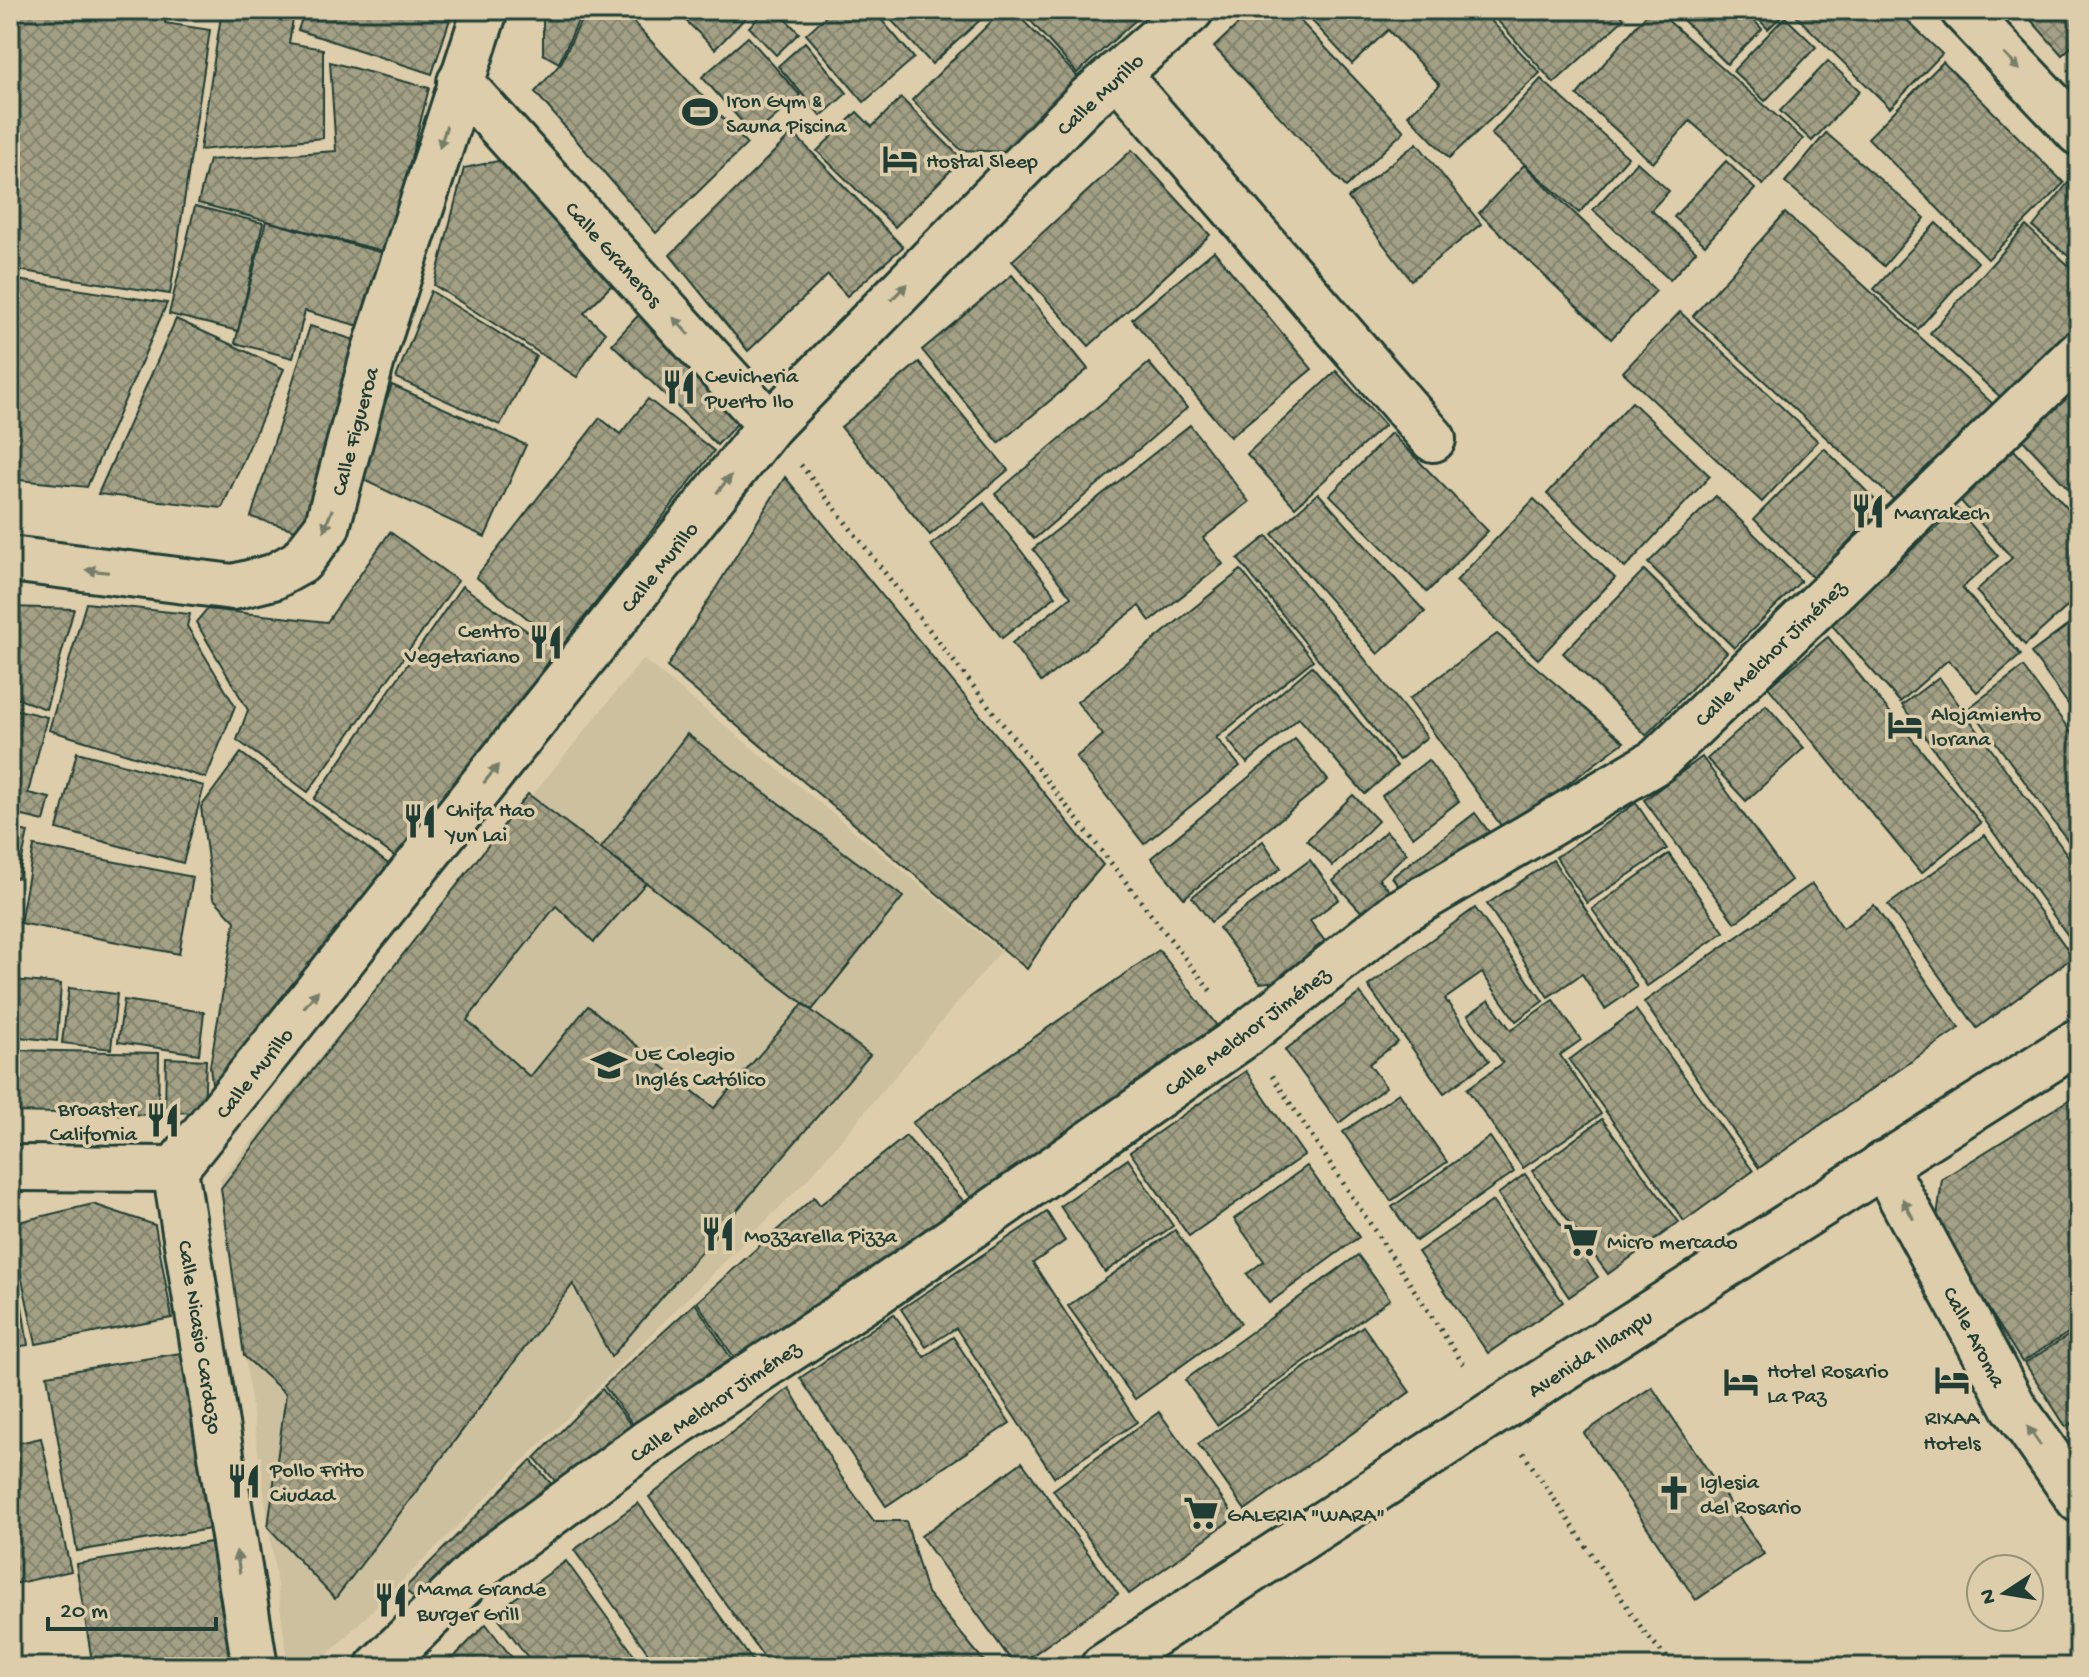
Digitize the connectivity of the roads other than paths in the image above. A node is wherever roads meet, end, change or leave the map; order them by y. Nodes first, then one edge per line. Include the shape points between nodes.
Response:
1 (485, 10) edge
2 (1191, 10) edge
3 (1963, 10) edge
4 (1117, 74) junction
5 (460, 82) junction
6 (2073, 115) edge
7 (2079, 353) edge
8 (770, 425) junction
9 (1433, 439) dead end
10 (10, 559) edge
11 (2079, 1041) edge
12 (1883, 1164) junction
13 (10, 1168) edge
14 (175, 1169) junction
15 (2079, 1500) edge
16 (255, 1667) edge
17 (378, 1667) edge
18 (1103, 1667) edge

1 - 5 street, Calle Figueroa
2 - 4 street, Calle Murillo
3 -> 6 street
8 -> 4 street, Calle Murillo
4 - 9 street
8 -> 5 street, Calle Graneros
5 -> 10 street, Calle Figueroa via 373,356 327,527 300,562 273,577 233,587
7 - 17 street, Calle Melchor Jiménez via 1657,761 1397,914 1245,1035 870,1297 648,1442 487,1561
14 -> 8 street, Calle Murillo
11 - 12 street, Avenida Illampu
15 -> 12 street, Calle Aroma via 2014,1407
12 - 18 street, Avenida Illampu
13 - 14 street
16 -> 14 street, Calle Nicasio Cardozo

